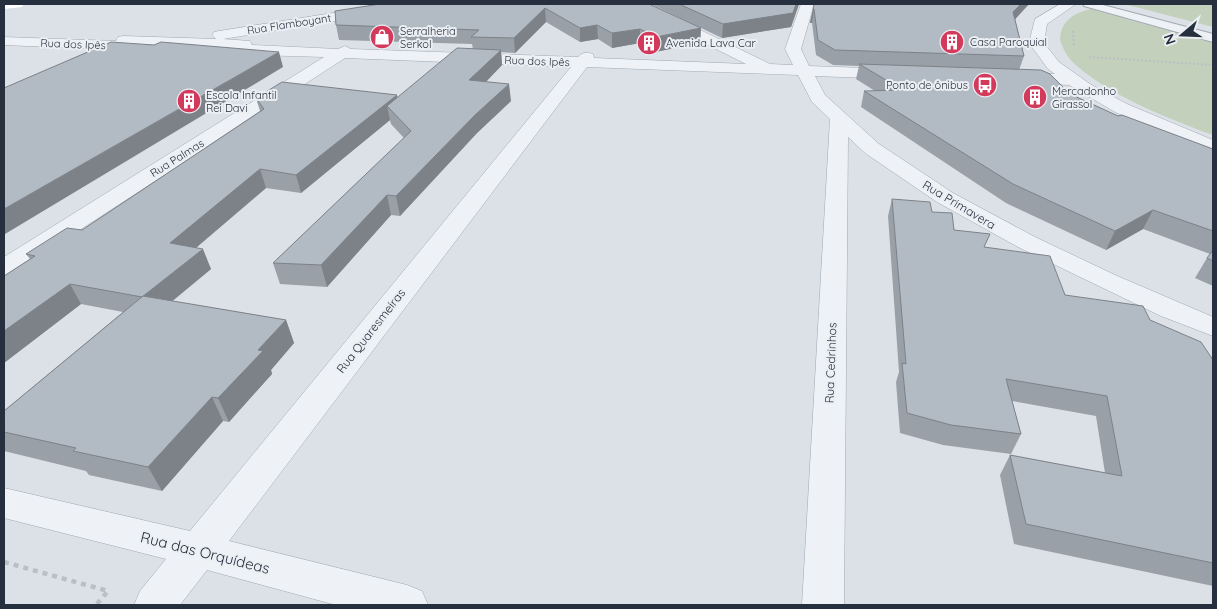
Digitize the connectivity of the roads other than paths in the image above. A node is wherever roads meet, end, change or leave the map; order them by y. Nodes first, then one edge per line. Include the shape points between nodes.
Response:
1 (17, 4) edge
2 (414, 4) edge
3 (637, 4) edge
4 (808, 4) edge
5 (1069, 4) edge
6 (1088, 4) edge
7 (1107, 4) edge
8 (4, 5) edge
9 (1213, 32) edge
10 (4, 35) edge
11 (1213, 38) edge
12 (4, 41) edge
13 (118, 42) junction
14 (170, 44) junction
15 (346, 51) junction
16 (584, 60) junction
17 (76, 61) edge
18 (757, 63) junction
19 (800, 68) junction
20 (772, 70) junction
21 (908, 71) edge
22 (1002, 74) edge
23 (1066, 76) junction
24 (839, 120) junction
25 (1213, 147) edge
26 (4, 268) edge
27 (1213, 327) edge
28 (4, 503) edge
29 (198, 550) junction
30 (155, 605) edge
31 (407, 605) edge
32 (823, 605) edge

1 - 8 street
2 - 14 street, Rua Flamboyant
3 - 18 street
4 - 19 street, Rua Primavera via 795,26 794,50
5 - 23 street via 1045,16 1037,27 1036,39 1043,54
6 - 11 lane
7 - 9 lane
10 - 13 street, Rua dos Ipês
12 - 13 street, Rua dos Ipês
13 - 14 street, Rua dos Ipês
13 - 17 street
14 - 15 street, Rua dos Ipês
15 - 16 street, Rua dos Ipês
15 - 26 street, Rua Palmas
16 - 18 street, Rua dos Ipês
16 - 20 street, Rua dos Ipês
16 - 29 street, Rua Quaresmeiras
18 - 19 street, Rua dos Ipês
18 - 20 street
19 - 20 street, Rua dos Ipês
19 - 21 street, Rua dos Ipês
19 - 24 street, Rua Primavera via 818,97
22 - 23 street
23 - 25 street via 1104,100
24 - 27 street, Rua Primavera via 884,158 950,201 1041,251
24 - 32 street, Rua Cedrinhos
28 - 29 street, Rua das Orquídeas
29 - 30 street, Rua Quaresmeiras
29 - 31 street, Rua das Orquídeas

